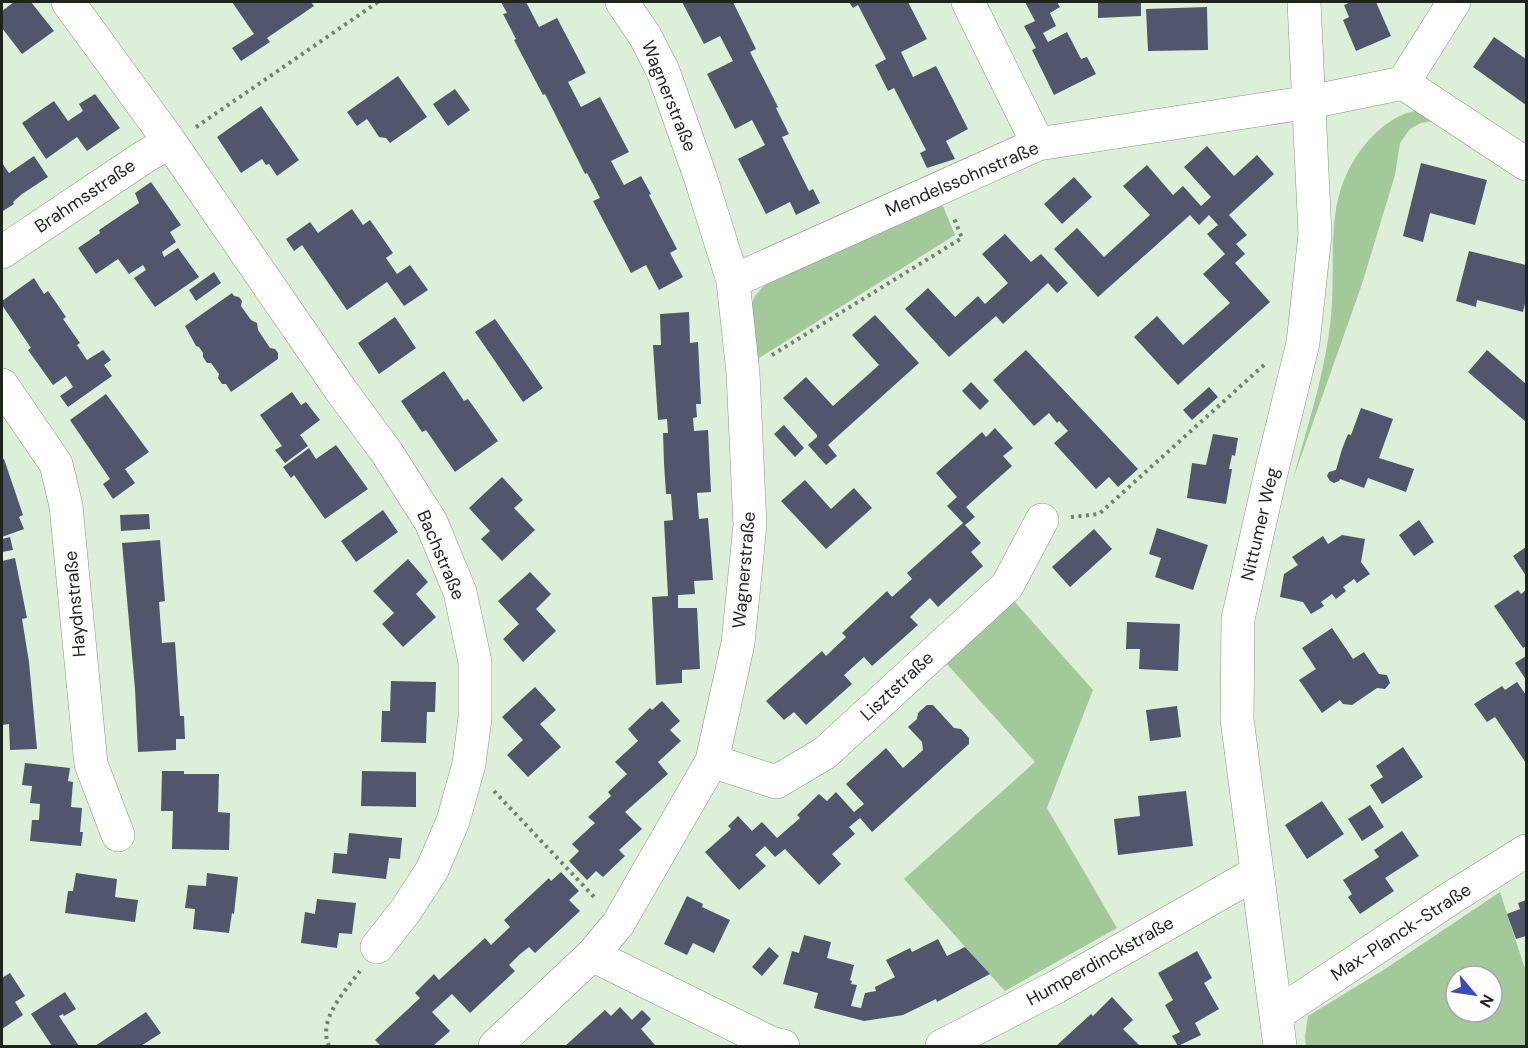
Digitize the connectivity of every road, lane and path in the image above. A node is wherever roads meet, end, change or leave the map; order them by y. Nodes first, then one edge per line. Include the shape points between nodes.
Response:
1 (68, 2) edge
2 (378, 2) edge
3 (622, 2) edge
4 (968, 2) edge
5 (1304, 2) edge
6 (1454, 2) edge
7 (1403, 83) junction
8 (1310, 102) junction
9 (170, 142) junction
10 (1038, 144) junction
11 (1527, 164) edge
12 (942, 187) junction
13 (2, 252) edge
14 (733, 281) junction
15 (1303, 343) junction
16 (743, 373) junction
17 (2, 385) edge
18 (1042, 520) joint
19 (712, 761) junction
20 (469, 764) junction
21 (118, 835) dead end
22 (1527, 851) edge
23 (1256, 873) junction
24 (618, 924) junction
25 (377, 947) joint
26 (592, 955) junction
27 (1276, 1014) junction
28 (329, 1047) edge
29 (495, 1047) edge
30 (783, 1047) edge
31 (942, 1047) edge
32 (1280, 1047) edge

1 - 9 street, Bachstraße
2 - 9 path
3 - 14 street, Wagnerstraße via 663,71
4 - 10 street
5 - 8 street, Nittumer Weg
6 - 7 street
7 - 8 street, Mendelssohnstraße
7 - 11 street
8 - 10 street, Mendelssohnstraße
8 - 15 street, Nittumer Weg via 1316,235
9 - 13 street, Brahmsstraße
9 - 20 street, Bachstraße via 431,522 460,592 475,662 475,718
10 - 12 street, Mendelssohnstraße
12 - 14 street, Mendelssohnstraße
12 - 16 path via 962,238
14 - 16 street, Wagnerstraße
15 - 18 path via 1276,354 1100,514
15 - 23 street, Nittumer Weg via 1238,619 1237,719
16 - 19 street, Wagnerstraße via 750,525 738,643
17 - 21 street, Haydnstraße via 56,464 66,506 91,764
18 - 19 street, Lisztstraße via 1007,586 825,753 776,782
19 - 24 street, Wagnerstraße
20 - 24 path
20 - 25 street, Bachstraße via 453,821 432,870
22 - 27 street, Max-Planck-Straße
23 - 27 street, Nittumer Weg
23 - 31 street, Humperdinckstraße
24 - 26 street, Wagnerstraße
25 - 28 path via 329,1015 325,1038
26 - 29 street, Wagnerstraße
26 - 30 street
27 - 32 street, Nittumer Weg

